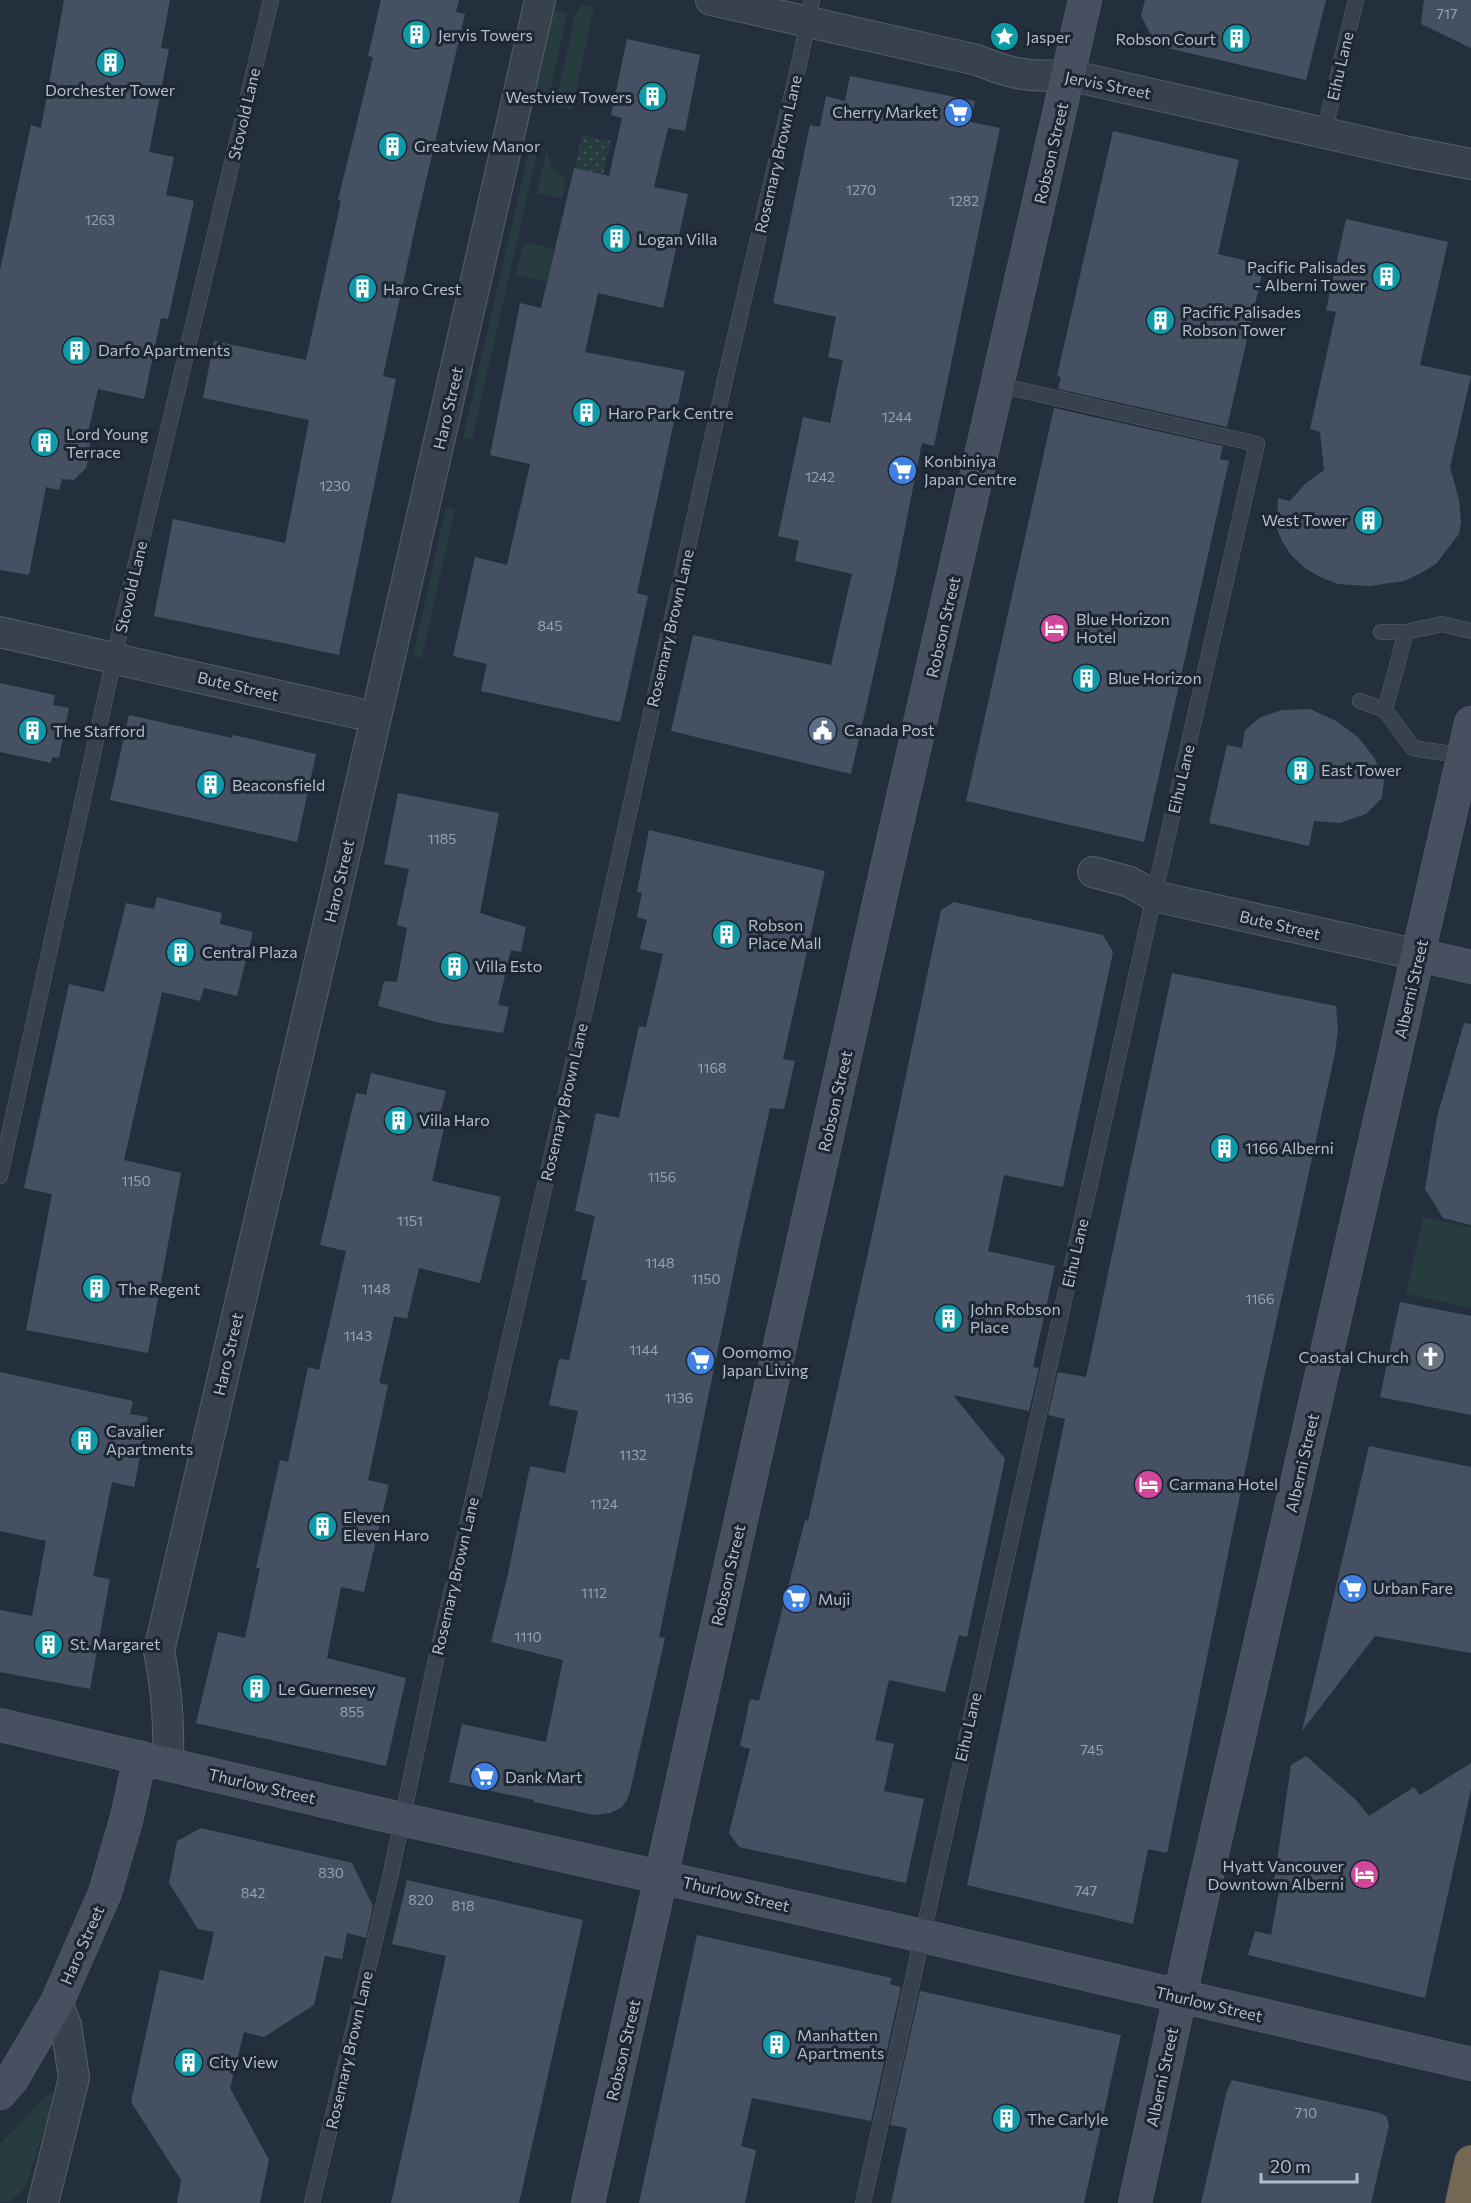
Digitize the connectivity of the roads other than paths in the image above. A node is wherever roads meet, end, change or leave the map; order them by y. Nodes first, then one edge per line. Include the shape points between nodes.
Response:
1 (271, 0) edge
2 (540, 0) edge
3 (711, 0) edge
4 (1085, 0) edge
5 (1356, 0) edge
6 (810, 11) edge
7 (1068, 75) junction
8 (1324, 133) junction
9 (1471, 164) edge
10 (999, 385) junction
11 (1471, 631) edge
12 (0, 632) edge
13 (1381, 632) dead end
14 (1406, 632) junction
15 (117, 659) junction
16 (1360, 701) dead end
17 (1386, 710) junction
18 (356, 713) dead end
19 (1471, 723) edge
20 (1464, 756) junction
21 (1093, 872) dead end
22 (1154, 896) junction
23 (1419, 955) junction
24 (1471, 967) edge
25 (0, 1176) edge
26 (0, 1725) edge
27 (154, 1760) junction
28 (401, 1819) junction
29 (661, 1877) junction
30 (922, 1936) junction
31 (1180, 1997) junction
32 (57, 2002) junction
33 (1471, 2064) edge
34 (0, 2093) edge
35 (1471, 2162) edge
36 (43, 2203) edge
37 (312, 2203) edge
38 (588, 2203) edge
39 (863, 2203) edge
40 (1135, 2203) edge
41 (1462, 2203) edge

1 - 15 lane, Stovold Lane
2 - 27 street, Haro Street via 387,679 159,1651 169,1725
3 - 6 street, Jervis Street
4 - 7 main road, Robson Street
5 - 8 lane, Eihu Lane
6 - 7 street, Jervis Street via 1000,70 1032,77
6 - 28 lane, Rosemary Brown Lane
7 - 8 street, Jervis Street
7 - 10 main road, Robson Street
8 - 9 street, Jervis Street
10 - 22 lane, Eihu Lane via 1257,444
10 - 29 main road, Robson Street
11 - 14 lane via 1442,624
12 - 15 street, Bute Street
13 - 14 lane
14 - 17 lane
15 - 18 street, Bute Street
15 - 25 lane, Stovold Lane
16 - 17 lane
17 - 20 lane via 1413,748
19 - 20 main road, Alberni Street
20 - 23 main road, Alberni Street
21 - 22 street, Bute Street via 1130,882
22 - 23 street, Bute Street
22 - 30 lane, Eihu Lane
23 - 24 main road, Bute Street
23 - 31 main road, Alberni Street
26 - 27 main road, Thurlow Street
27 - 28 main road, Thurlow Street
27 - 32 main road, Haro Street via 127,1817 105,1893
28 - 29 main road, Thurlow Street
28 - 37 lane, Rosemary Brown Lane
29 - 30 main road, Thurlow Street
29 - 38 main road, Robson Street
30 - 31 main road, Thurlow Street
30 - 39 lane, Eihu Lane
31 - 33 main road, Thurlow Street
31 - 40 main road, Alberni Street
32 - 34 main road
32 - 36 street, Haro Street via 66,2025 74,2078
35 - 41 highway

